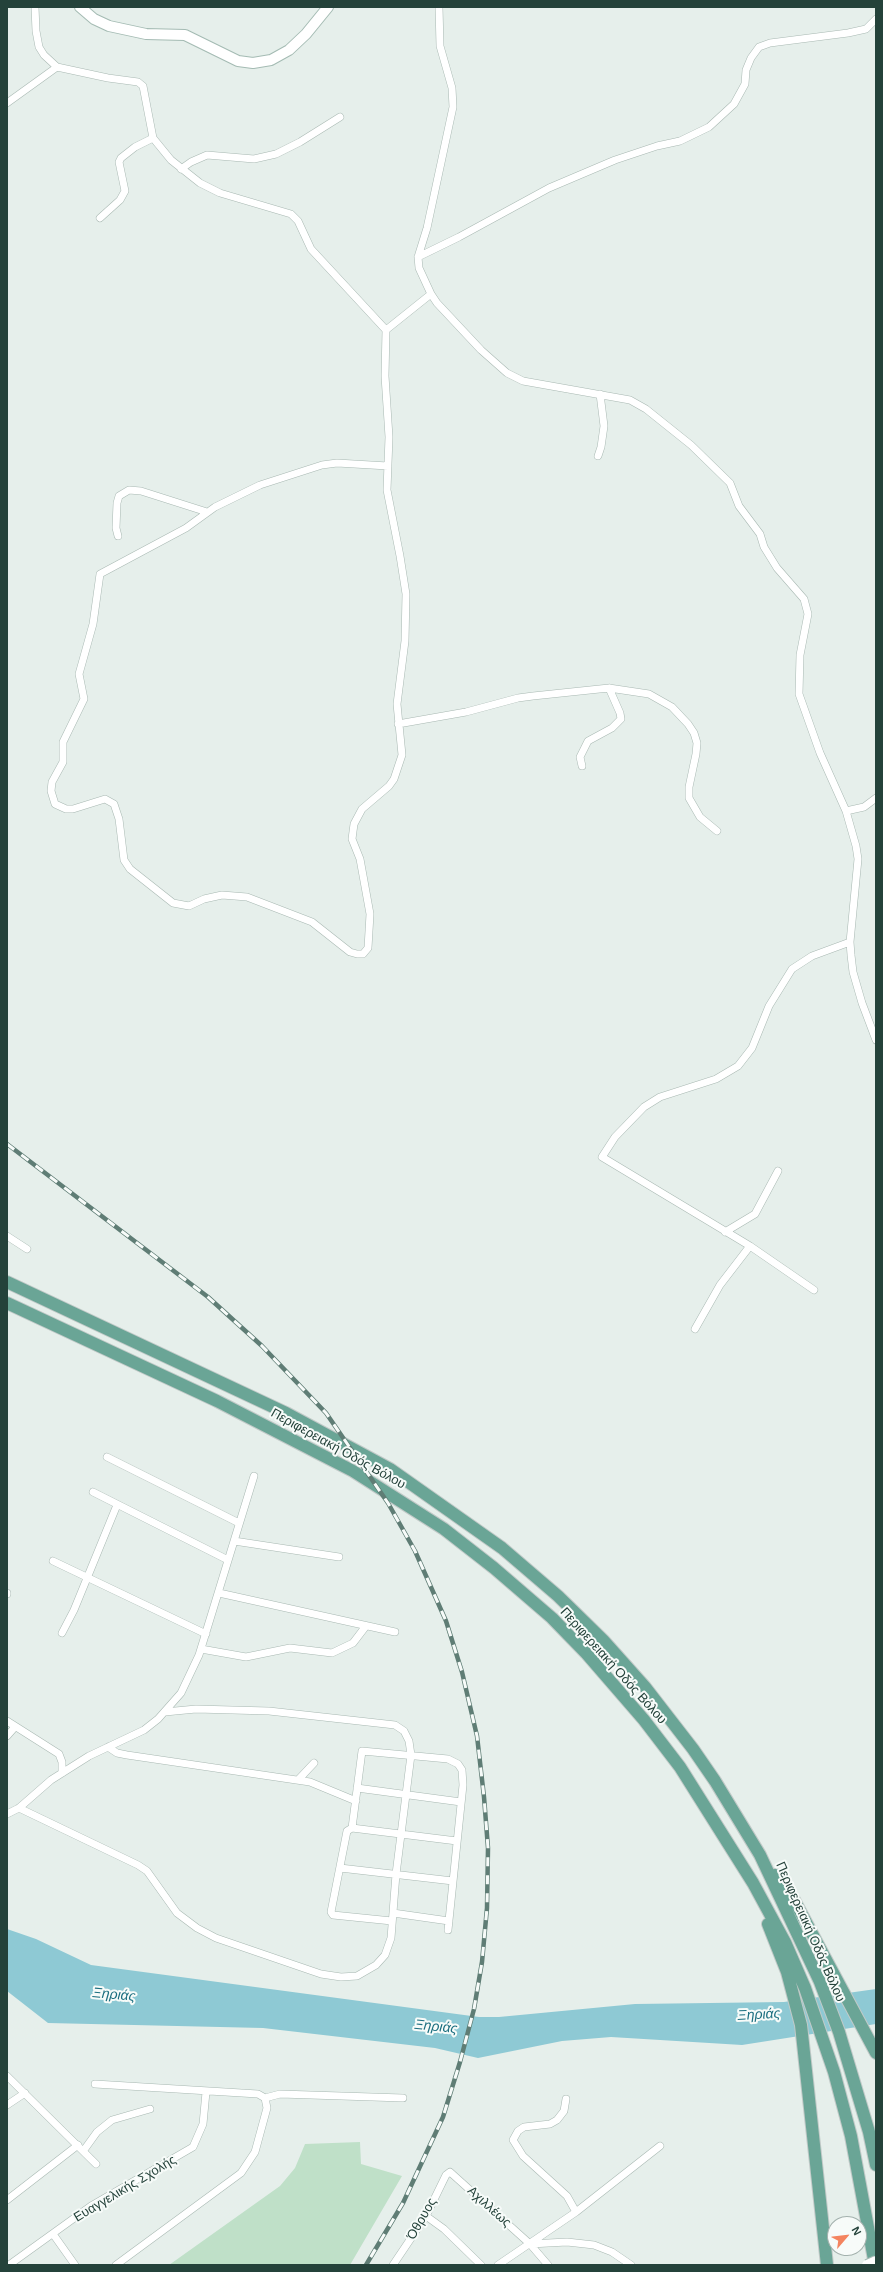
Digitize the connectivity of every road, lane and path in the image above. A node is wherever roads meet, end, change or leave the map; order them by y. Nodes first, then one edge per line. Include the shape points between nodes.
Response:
1 (35, 7) edge
2 (80, 7) edge
3 (328, 7) edge
4 (439, 7) edge
5 (876, 19) edge
6 (57, 67) junction
7 (7, 103) edge
8 (340, 117) dead end
9 (153, 138) junction
10 (181, 169) junction
11 (100, 218) dead end
12 (418, 256) junction
13 (431, 294) junction
14 (386, 330) junction
15 (600, 394) junction
16 (598, 456) dead end
17 (388, 466) junction
18 (207, 512) junction
19 (118, 536) dead end
20 (609, 688) junction
21 (398, 724) junction
22 (582, 766) dead end
23 (875, 800) edge
24 (846, 811) junction
25 (718, 832) dead end
26 (850, 942) junction
27 (876, 1040) edge
28 (778, 1171) dead end
29 (725, 1232) junction
30 (7, 1236) edge
31 (750, 1246) junction
32 (27, 1249) dead end
33 (7, 1282) edge
34 (814, 1290) dead end
35 (7, 1303) edge
36 (695, 1329) dead end
37 (107, 1457) dead end
38 (254, 1476) dead end
39 (92, 1492) dead end
40 (117, 1505) junction
41 (240, 1523) junction
42 (234, 1541) junction
43 (339, 1557) dead end
44 (228, 1560) junction
45 (54, 1561) dead end
46 (88, 1578) junction
47 (219, 1593) junction
48 (366, 1626) junction
49 (395, 1632) dead end
50 (62, 1633) dead end
51 (206, 1634) junction
52 (201, 1649) junction
53 (165, 1712) junction
54 (7, 1721) edge
55 (15, 1727) junction
56 (7, 1736) edge
57 (108, 1747) junction
58 (411, 1754) junction
59 (314, 1763) dead end
60 (62, 1773) junction
61 (298, 1780) junction
62 (357, 1788) junction
63 (406, 1794) junction
64 (356, 1801) junction
65 (461, 1802) junction
66 (19, 1808) junction
67 (7, 1814) edge
68 (352, 1828) junction
69 (401, 1835) junction
70 (457, 1841) junction
71 (760, 1854) junction
72 (340, 1868) junction
73 (745, 1869) junction
74 (396, 1874) junction
75 (453, 1881) junction
76 (393, 1913) junction
77 (392, 1921) junction
78 (449, 1921) junction
79 (448, 1930) dead end
80 (876, 2053) edge
81 (7, 2076) edge
82 (96, 2084) dead end
83 (206, 2092) junction
84 (24, 2093) junction
85 (265, 2098) junction
86 (403, 2098) dead end
87 (566, 2099) dead end
88 (7, 2105) edge
89 (150, 2109) dead end
90 (78, 2145) junction
91 (660, 2146) dead end
92 (84, 2150) junction
93 (96, 2164) dead end
94 (876, 2165) edge
95 (448, 2172) joint
96 (7, 2200) edge
97 (576, 2212) junction
98 (426, 2216) junction
99 (53, 2234) junction
100 (530, 2244) junction
101 (876, 2261) edge
102 (73, 2264) edge
103 (9, 2265) edge
104 (116, 2265) edge
105 (392, 2265) edge
106 (481, 2265) edge
107 (498, 2265) edge
108 (548, 2265) edge
109 (631, 2265) edge
110 (827, 2265) edge
111 (868, 2265) edge
112 (875, 2265) edge

1 - 6 street via 39,46 44,55
2 - 3 main road via 94,19 109,26 146,34 184,36 238,61 253,63 271,60 289,50
4 - 12 street via 440,46 452,88 453,107 427,228
5 - 12 street via 866,28 854,31 758,47 751,58 744,84 734,104 709,128 680,141 615,160 549,188 459,237
6 - 7 street
6 - 9 street via 138,82 144,86
8 - 10 street via 276,154 254,159 207,155
9 - 10 street
9 - 11 street via 121,158 119,162 125,192
10 - 14 street via 200,183 220,192 291,214 298,221 311,249
12 - 13 street via 419,268
13 - 14 street
13 - 15 street via 481,350 507,373 523,381
14 - 17 street
15 - 16 street via 604,426
15 - 24 street via 638,404 691,445 724,475 736,492 739,506 760,534 764,547 777,568 804,599 808,614 800,655 799,694 820,753
17 - 18 street via 337,463 317,466 260,485
17 - 21 street via 390,514 406,594 406,628 397,704
18 - 19 street via 141,491 128,490 119,496 117,503
18 - 21 street via 186,528 105,570 99,576 93,624 79,674 84,699 63,742 63,762 52,786 55,804 73,809 98,800 110,801 117,811 124,860 130,868 173,903 189,906 222,895 247,897 312,922 350,952 363,954 368,948 370,914 360,859 352,839 353,830 362,809 385,791 394,779 402,755
20 - 21 street via 518,698 466,712
20 - 22 street via 621,719 612,728 588,741 580,757
20 - 25 street via 649,694 672,707 688,724 697,743 689,798 700,817
23 - 24 street via 864,807
24 - 26 street via 858,858
26 - 27 street via 853,972
26 - 29 street via 812,956 792,969 769,1006 752,1048 738,1066 716,1079 660,1097 644,1106 615,1137 602,1157
28 - 29 street via 755,1214
29 - 31 street
30 - 32 street
31 - 34 street
31 - 36 street via 717,1290
33 - 71 main road, Περιφερειακή Οδός Βόλου via 328,1434 390,1469 502,1548 558,1596 603,1640 644,1687 715,1781
35 - 73 main road, Περιφερειακή Οδός Βόλου via 308,1447 399,1499 450,1534 552,1618 616,1687 676,1761
37 - 41 street
38 - 41 street
39 - 40 street
40 - 44 street
40 - 46 street
41 - 42 street
42 - 43 street
42 - 44 street
44 - 47 street
45 - 46 street
46 - 50 street
46 - 51 street
47 - 48 street
47 - 51 street
48 - 49 street
48 - 52 street via 353,1643 332,1653 290,1648 246,1657
51 - 52 street
52 - 53 street via 181,1693
53 - 57 street via 144,1730
53 - 58 street via 196,1709 269,1711 395,1725 407,1735
54 - 55 street
55 - 56 street
55 - 60 street via 59,1754
57 - 60 street
57 - 61 street via 117,1753 127,1755
58 - 62 street via 362,1751
58 - 63 street
58 - 65 street via 448,1759 458,1764 463,1775
59 - 61 street
60 - 66 street
61 - 64 street via 327,1788
62 - 63 street
62 - 64 street
63 - 65 street
63 - 69 street
64 - 68 street
65 - 70 street
66 - 67 street
66 - 77 street via 138,1864 147,1871 177,1912 207,1934 321,1974 357,1976 376,1965 389,1946
68 - 69 street
68 - 72 street via 347,1831
69 - 70 street
69 - 74 street
70 - 75 street
71 - 80 main road via 793,1898
71 - 94 main road, Περιφερειακή Οδός Βόλου via 820,1982 839,2032 869,2132
72 - 74 street
72 - 77 street via 331,1912 333,1915
73 - 110 main road via 765,1915 792,1992 803,2039
73 - 112 main road, Περιφερειακή Οδός Βόλου via 779,1928 822,2035 850,2136
74 - 75 street
74 - 76 street
75 - 78 street
76 - 77 street
76 - 78 street
78 - 79 street
81 - 84 street
82 - 83 street
83 - 85 street via 258,2094
83 - 99 street, Ευαγγελικής Σχολής via 203,2124 193,2147 92,2206
84 - 88 street
84 - 90 street
85 - 86 street via 280,2094
85 - 104 street via 266,2115 255,2152 246,2168
87 - 97 street via 564,2111 557,2120 550,2124 524,2127 513,2140 523,2156 567,2196
89 - 92 street via 112,2120 97,2132
90 - 92 street
90 - 96 street
91 - 97 street
92 - 93 street
95 - 98 street, Όθρυος
95 - 100 street, Αχιλλέως
97 - 100 street
98 - 105 street, Όθρυος
98 - 106 street via 444,2229
99 - 102 street
99 - 103 street, Ευαγγελικής Σχολής
100 - 107 street
100 - 108 street, Αχιλλέως
100 - 109 street via 567,2242 594,2245 610,2250
101 - 111 main road, bridge

